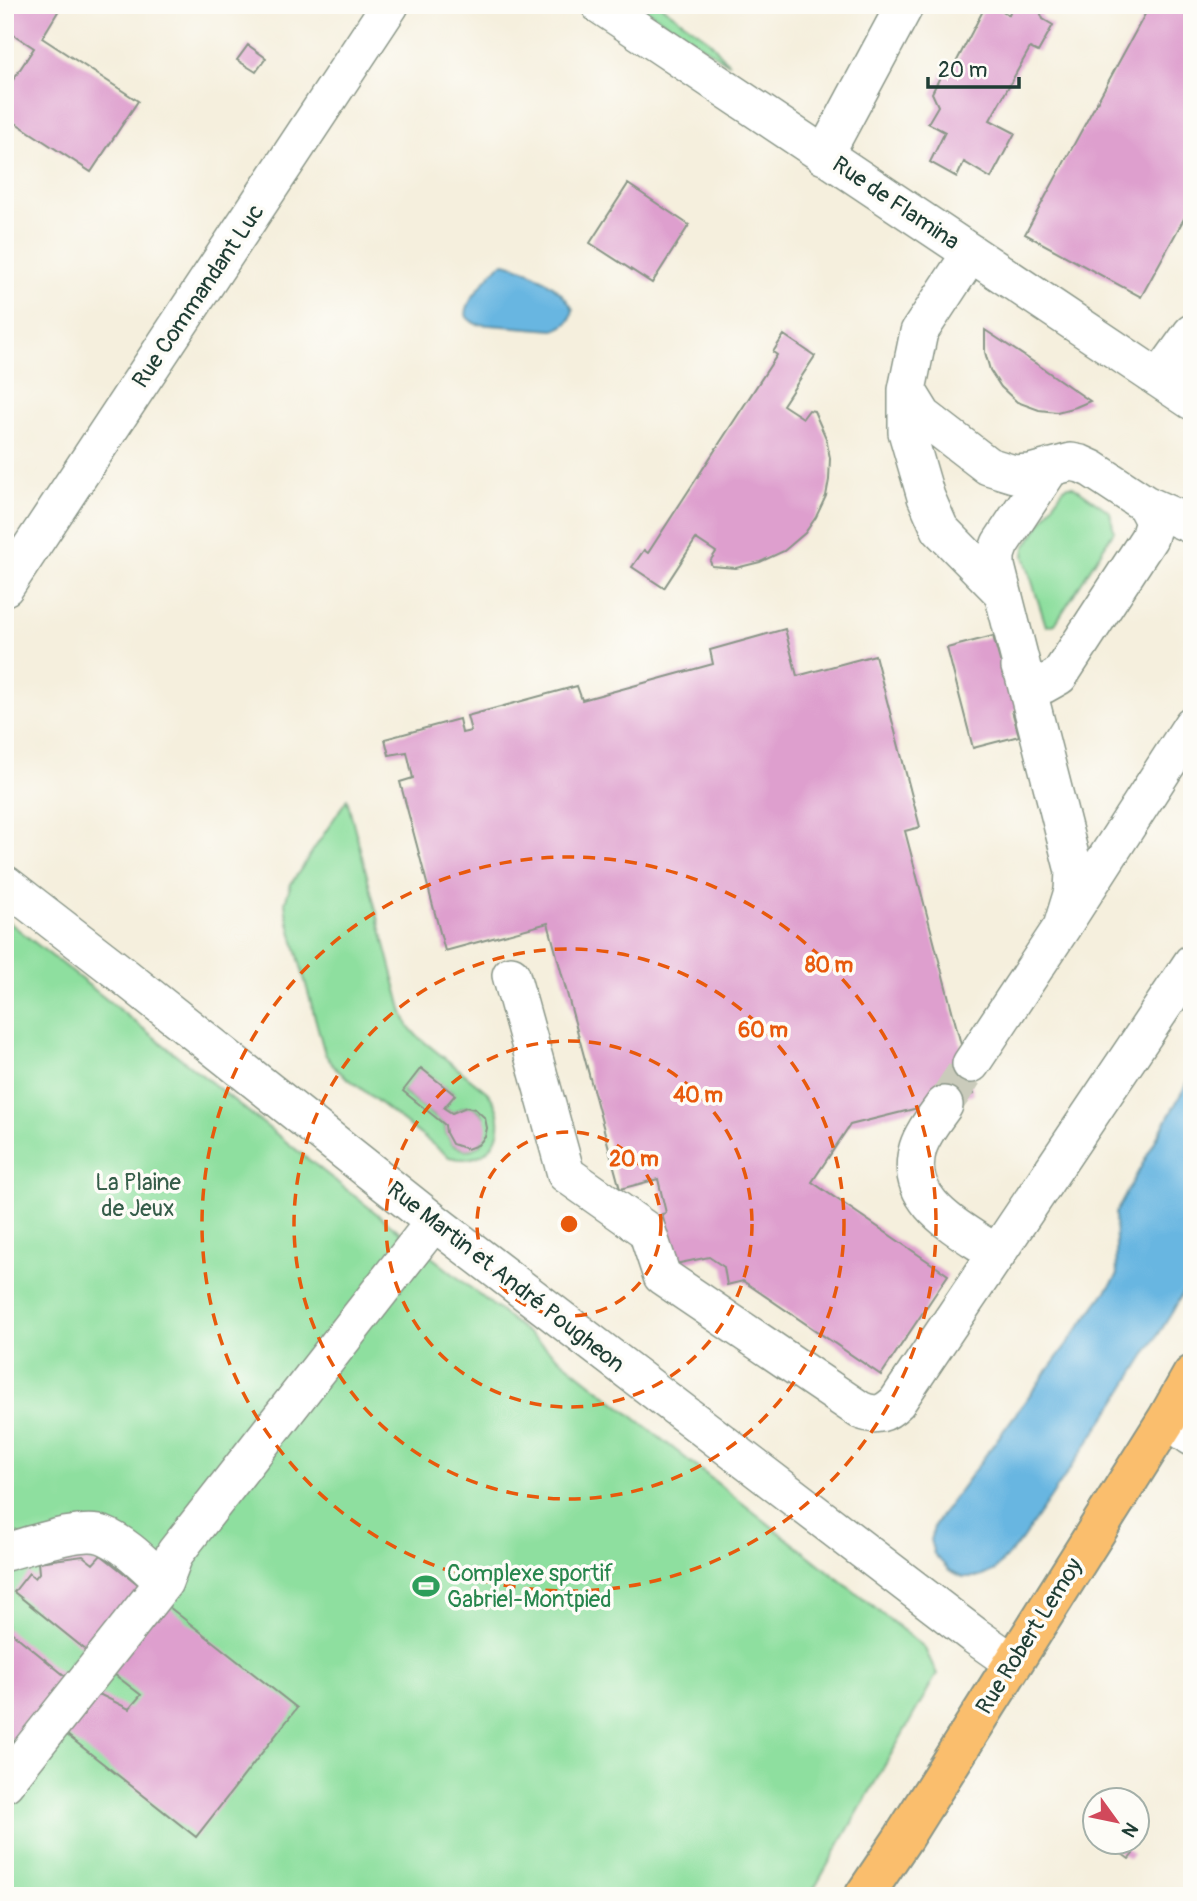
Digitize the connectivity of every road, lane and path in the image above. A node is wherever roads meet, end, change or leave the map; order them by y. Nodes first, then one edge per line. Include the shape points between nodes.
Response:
1 (390, 5) edge
2 (905, 5) edge
3 (605, 8) edge
4 (824, 156) junction
5 (971, 253) junction
6 (1192, 333) edge
7 (1159, 379) junction
8 (907, 390) junction
9 (1192, 401) edge
10 (1051, 467) junction
11 (1145, 504) junction
12 (1192, 525) edge
13 (5, 587) edge
14 (1000, 590) junction
15 (1020, 667) junction
16 (1192, 725) edge
17 (5, 884) edge
18 (1062, 927) junction
19 (1192, 963) edge
20 (511, 975) dead end
21 (971, 1064) tunnel mouth
22 (944, 1105) tunnel mouth
23 (434, 1223) junction
24 (997, 1254) junction
25 (1192, 1375) edge
26 (1179, 1428) edge
27 (5, 1552) edge
28 (164, 1582) junction
29 (1012, 1662) junction
30 (5, 1783) edge
31 (864, 1896) edge

1 - 13 street, Rue Commandant Luc
2 - 4 street
3 - 4 street, Rue de Flamina
4 - 5 street, Rue de Flamina
5 - 7 street, Rue de Flamina
5 - 8 street via 919,332
6 - 7 street
7 - 9 street, Rue de Flamina
8 - 10 street via 923,416 988,466 1014,474
8 - 14 street via 908,432 933,516 940,529
10 - 11 street via 1081,464
10 - 14 street via 1000,544 996,555
11 - 12 street
11 - 15 street via 1154,520 1149,538 1059,676 1043,685 1028,679
14 - 15 street
15 - 18 street via 1074,871
16 - 18 street
17 - 23 street, Rue Martin et André Pougheon
18 - 21 street
19 - 24 street
20 - 24 street via 566,1174 648,1231 662,1276 860,1410 881,1415 897,1402
22 - 24 street via 918,1148 921,1192 933,1210
23 - 28 street via 175,1553
23 - 29 street, Rue Martin et André Pougheon
25 - 26 main road, Rue Robert Lemoy
26 - 29 main road, Rue Robert Lemoy
27 - 28 street via 81,1534 102,1535
28 - 30 street
29 - 31 main road, Rue Robert Lemoy

